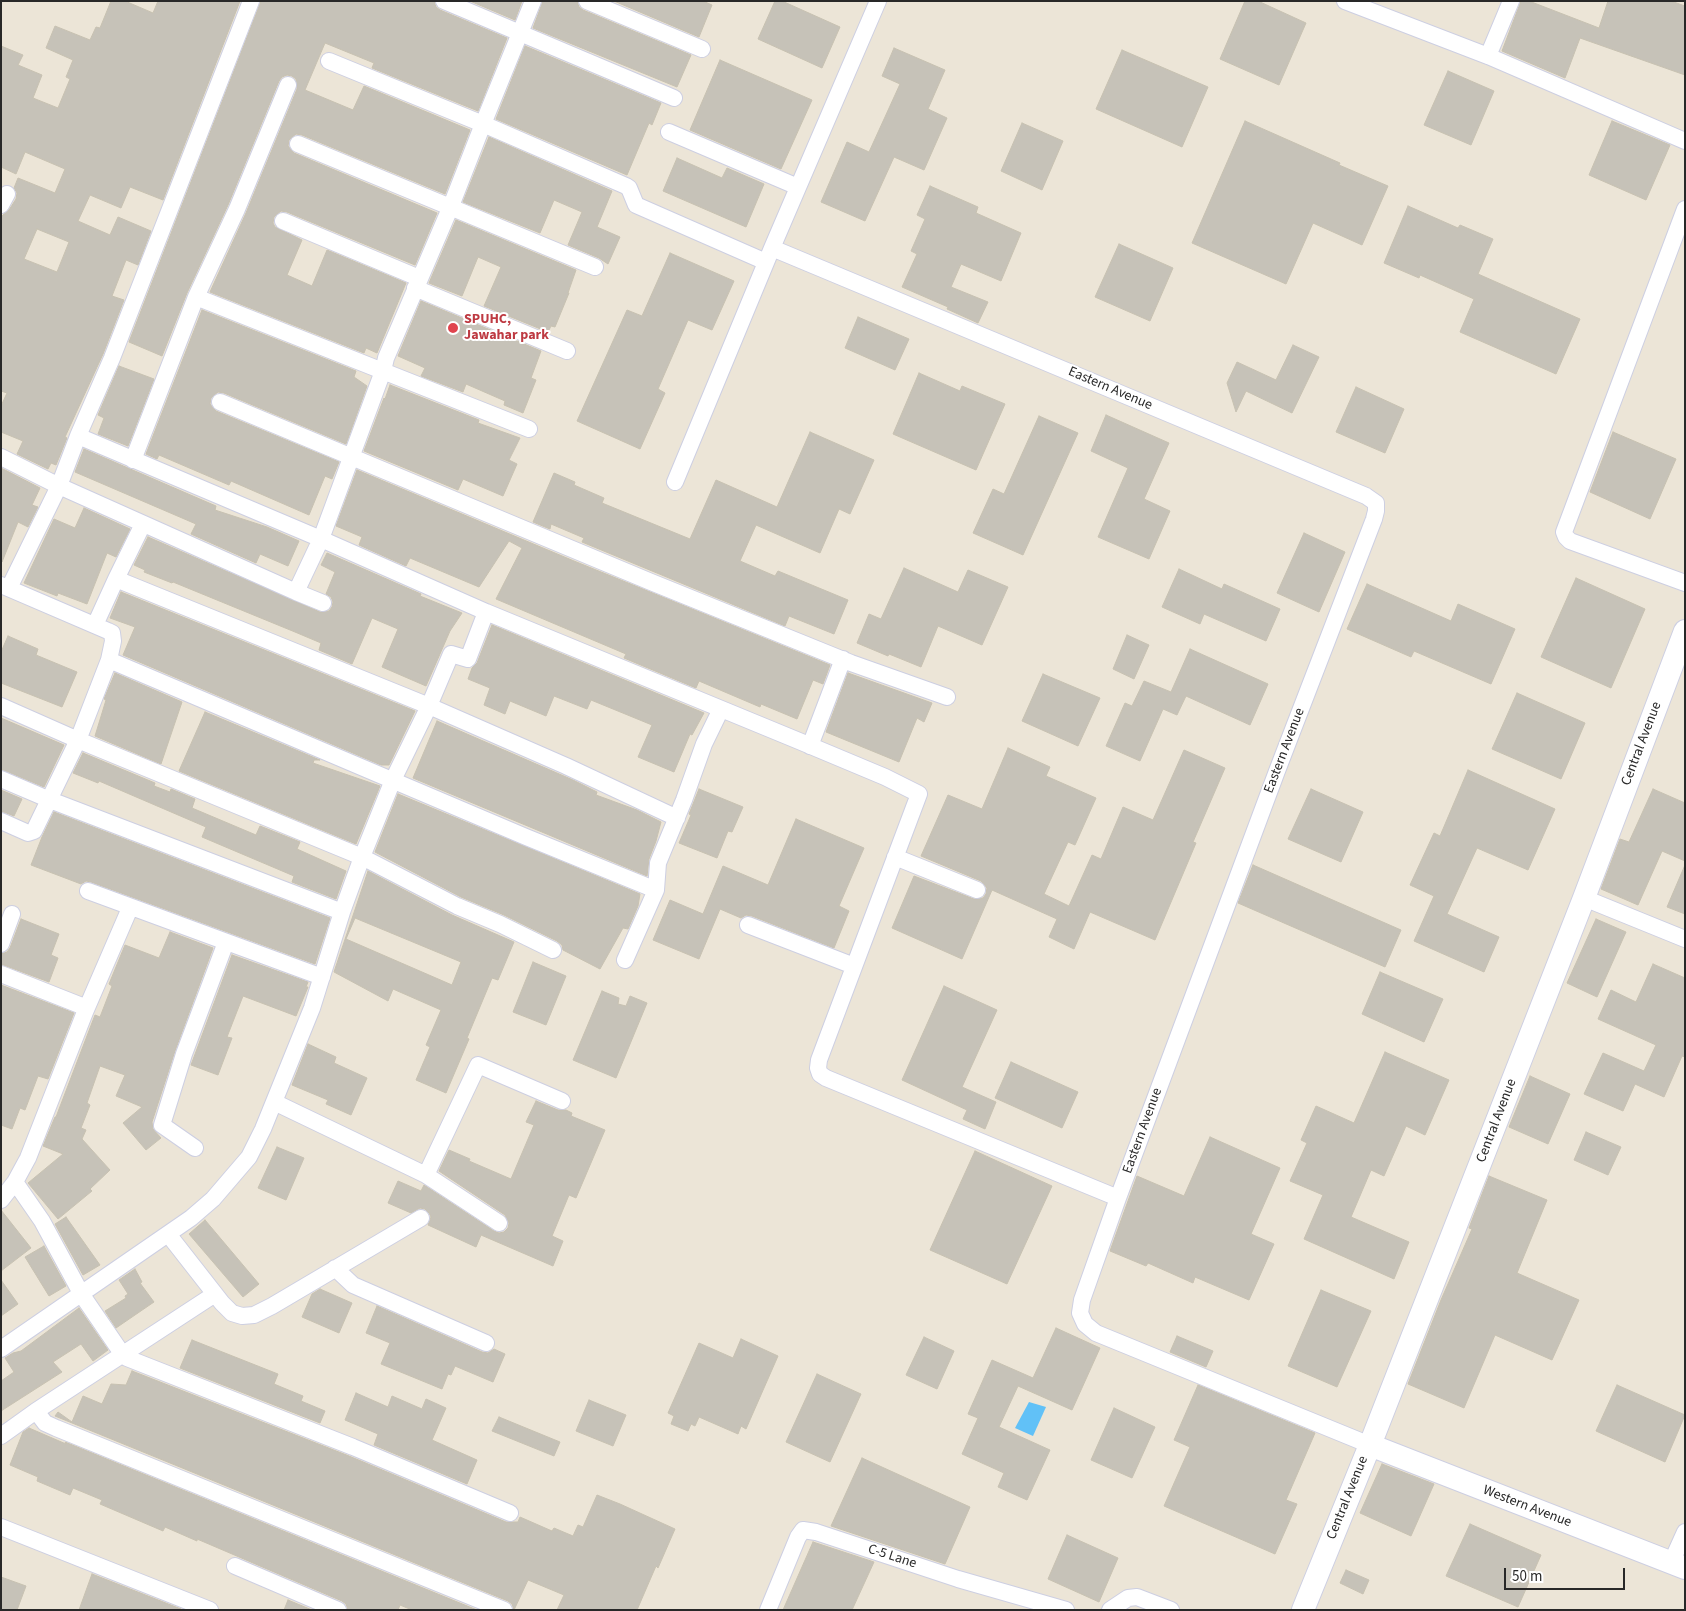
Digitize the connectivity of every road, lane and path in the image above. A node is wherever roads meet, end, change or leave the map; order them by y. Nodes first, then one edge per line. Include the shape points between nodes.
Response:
1 (251, 1) edge
2 (444, 1) edge
3 (533, 1) edge
4 (587, 1) edge
5 (878, 1) edge
6 (1345, 1) edge
7 (1511, 1) edge
8 (520, 32) junction
9 (702, 49) dead end
10 (1488, 56) junction
11 (329, 61) dead end
12 (288, 85) dead end
13 (674, 98) dead end
14 (482, 124) junction
15 (669, 132) dead end
16 (1685, 141) edge
17 (298, 144) dead end
18 (798, 187) junction
19 (451, 206) junction
20 (1685, 209) edge
21 (283, 221) dead end
22 (769, 255) junction
23 (596, 267) dead end
24 (417, 283) junction
25 (196, 297) junction
26 (567, 351) dead end
27 (383, 371) junction
28 (220, 402) dead end
29 (529, 429) dead end
30 (78, 436) junction
31 (1, 457) edge
32 (352, 458) junction
33 (134, 460) junction
34 (675, 482) dead end
35 (59, 486) junction
36 (143, 524) junction
37 (321, 539) junction
38 (116, 579) junction
39 (1685, 583) edge
40 (5, 587) edge
41 (296, 592) junction
42 (323, 603) dead end
43 (486, 612) junction
44 (95, 625) junction
45 (1685, 631) edge
46 (843, 659) junction
47 (109, 660) junction
48 (946, 697) dead end
49 (1, 706) edge
50 (430, 706) junction
51 (721, 709) junction
52 (78, 740) junction
53 (810, 746) junction
54 (1, 779) edge
55 (393, 780) junction
56 (50, 800) junction
57 (677, 818) junction
58 (1, 822) edge
59 (362, 857) junction
60 (895, 857) junction
61 (656, 890) junction
62 (977, 890) dead end
63 (88, 891) dead end
64 (1584, 898) junction
65 (130, 908) junction
66 (342, 912) junction
67 (12, 914) dead end
68 (748, 925) dead end
69 (1685, 939) edge
70 (226, 942) junction
71 (1, 944) edge
72 (552, 950) dead end
73 (625, 960) dead end
74 (854, 966) junction
75 (1, 974) edge
76 (322, 977) junction
77 (85, 1012) junction
78 (562, 1101) dead end
79 (274, 1102) junction
80 (195, 1148) dead end
81 (426, 1175) junction
82 (15, 1182) junction
83 (1118, 1198) junction
84 (1, 1200) edge
85 (421, 1218) dead end
86 (499, 1223) dead end
87 (168, 1234) junction
88 (335, 1268) junction
89 (215, 1294) junction
90 (82, 1295) junction
91 (486, 1342) dead end
92 (1, 1350) edge
93 (123, 1355) junction
94 (36, 1411) junction
95 (1, 1436) edge
96 (1370, 1445) junction
97 (510, 1513) dead end
98 (1, 1527) edge
99 (1685, 1532) edge
100 (235, 1566) dead end
101 (1678, 1566) edge
102 (210, 1610) edge
103 (338, 1610) edge
104 (504, 1610) edge
105 (768, 1610) edge
106 (1066, 1610) edge
107 (1110, 1610) edge
108 (1171, 1610) edge
109 (1303, 1610) edge

1 - 30 street via 112,358
2 - 8 street
3 - 8 street
4 - 9 street
5 - 18 street
6 - 10 street
7 - 10 street
8 - 13 street
8 - 14 street
10 - 16 street
11 - 14 street
12 - 25 street via 237,209
14 - 19 street
14 - 22 street via 626,186 636,205
15 - 18 street
17 - 19 street
18 - 22 street
19 - 23 street
19 - 24 street
20 - 39 street via 1564,532 1570,541
21 - 24 street
22 - 34 street
22 - 83 street, Eastern Avenue via 1366,496 1376,503 1374,519
24 - 26 street
24 - 27 street
25 - 27 street
25 - 33 street
27 - 29 street
27 - 32 street
28 - 32 street
30 - 33 street
30 - 35 street
31 - 35 street
32 - 37 street
32 - 46 street
33 - 37 street
35 - 36 street
35 - 40 street
36 - 38 street
36 - 41 street
37 - 41 street
37 - 43 street
38 - 44 street
38 - 50 street
40 - 44 street
41 - 42 street
43 - 50 street via 468,659 451,654
43 - 51 street
44 - 47 street via 112,633
45 - 64 street, Central Avenue
46 - 48 street
46 - 53 street
47 - 52 street
47 - 55 street
49 - 52 street
50 - 55 street
50 - 57 street
51 - 53 street
51 - 57 street via 704,744
52 - 56 street
52 - 59 street
53 - 60 street via 919,794
54 - 56 street
55 - 59 street
55 - 61 street
56 - 58 street via 31,833
56 - 66 street
57 - 61 street via 658,862
59 - 66 street
59 - 72 street
60 - 62 street
60 - 74 street
61 - 73 street
63 - 65 street
64 - 69 street
64 - 96 street, Central Avenue
65 - 70 street
65 - 77 street
66 - 76 street
67 - 71 street
68 - 74 street
70 - 76 street
70 - 80 street via 184,1054 162,1125
74 - 83 street via 819,1060 820,1074
75 - 77 street via 82,1006
76 - 79 street
77 - 82 street via 28,1158
78 - 81 street via 478,1065
79 - 81 street
79 - 87 street via 249,1157 213,1199
81 - 86 street
82 - 84 street
82 - 90 street via 42,1221
83 - 96 street, Eastern Avenue via 1082,1300 1080,1313 1085,1324 1096,1333
85 - 88 street
87 - 89 street
87 - 90 street
88 - 89 street via 254,1315 232,1313
88 - 91 street via 353,1285
89 - 93 street
90 - 92 street
90 - 93 street
93 - 94 street
93 - 97 street
94 - 95 street
94 - 104 street via 46,1423 56,1428
96 - 101 street, Western Avenue
96 - 109 street, Central Avenue
98 - 102 street
99 - 101 street
100 - 103 street
105 - 106 street, C-5 Lane via 803,1530
107 - 108 street via 1133,1597

